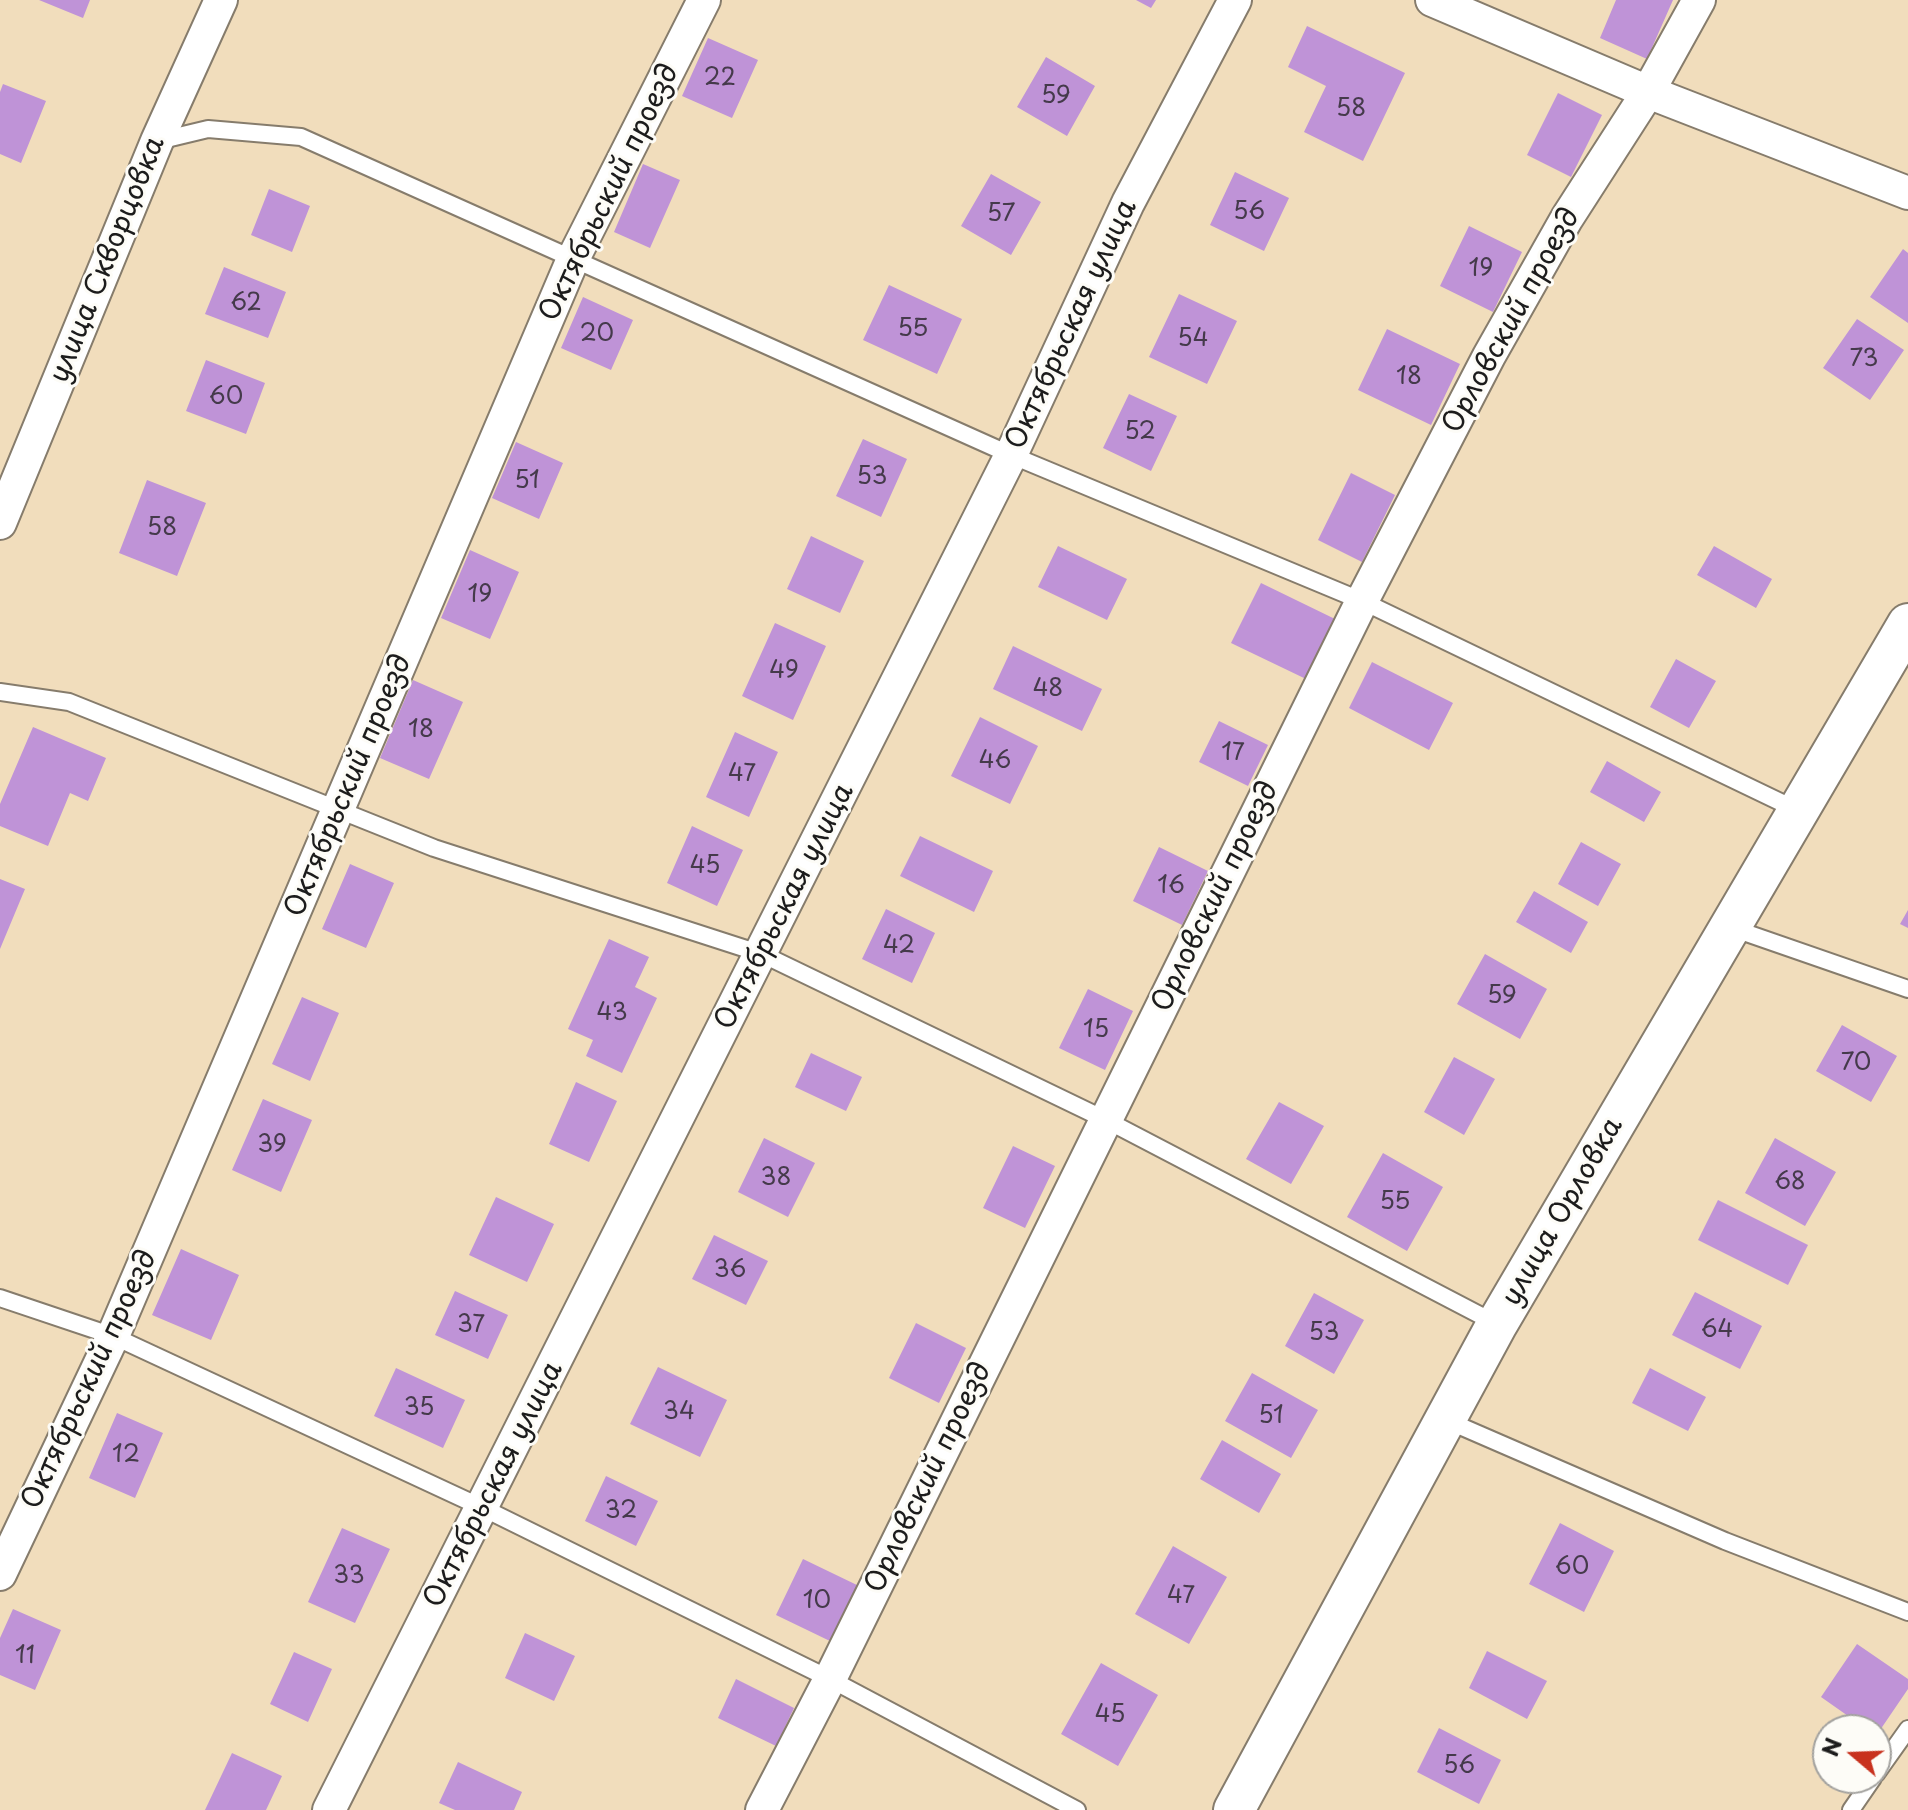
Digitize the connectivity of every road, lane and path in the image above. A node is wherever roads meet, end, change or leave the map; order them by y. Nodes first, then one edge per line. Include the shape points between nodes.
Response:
1 (221, 0) edge
2 (704, 0) edge
3 (1235, 0) edge
4 (1432, 0) edge
5 (1699, 0) edge
6 (1648, 92) junction
7 (157, 141) junction
8 (1908, 193) edge
9 (573, 259) junction
10 (1011, 455) junction
11 (0, 523) edge
12 (1362, 601) junction
13 (1908, 624) edge
14 (0, 692) edge
15 (340, 810) junction
16 (1799, 811) junction
17 (1730, 927) junction
18 (762, 954) junction
19 (1908, 989) edge
20 (1106, 1120) junction
21 (0, 1298) edge
22 (1497, 1324) junction
23 (113, 1336) junction
24 (1445, 1419) junction
25 (483, 1508) junction
26 (0, 1574) edge
27 (1908, 1612) edge
28 (830, 1679) junction
29 (1908, 1729) edge
30 (1892, 1752) edge
31 (329, 1810) edge
32 (762, 1810) edge
33 (1077, 1810) edge
34 (1234, 1810) edge

1 - 7 street, улица Скворцовка
2 - 9 street, Октябрьский проезд
3 - 10 street, Октябрьская улица via 1128,203
4 - 6 street
5 - 6 street, Орловский проезд
6 - 8 street
6 - 12 street, Орловский проезд via 1567,218 1497,342
7 - 9 lane via 208,129 301,137
7 - 11 street, улица Скворцовка
9 - 10 lane
9 - 15 street, Октябрьский проезд
10 - 12 lane
10 - 18 street, Октябрьская улица
12 - 16 lane
12 - 20 street, Орловский проезд
13 - 16 street, улица Орловка
14 - 15 lane via 69,702
15 - 18 lane via 434,848
15 - 23 street, Октябрьский проезд
16 - 17 street, улица Орловка
17 - 19 lane
17 - 22 street, улица Орловка
18 - 20 lane
18 - 25 street, Октябрьская улица
20 - 22 lane
20 - 28 street, Орловский проезд
21 - 23 lane
22 - 24 street, улица Орловка
23 - 25 lane
23 - 26 street, Октябрьский проезд
24 - 27 lane via 1725,1541
24 - 34 street, улица Орловка
25 - 28 lane
25 - 31 street, Октябрьская улица
28 - 32 street, Орловский проезд
28 - 33 lane
29 - 30 lane

